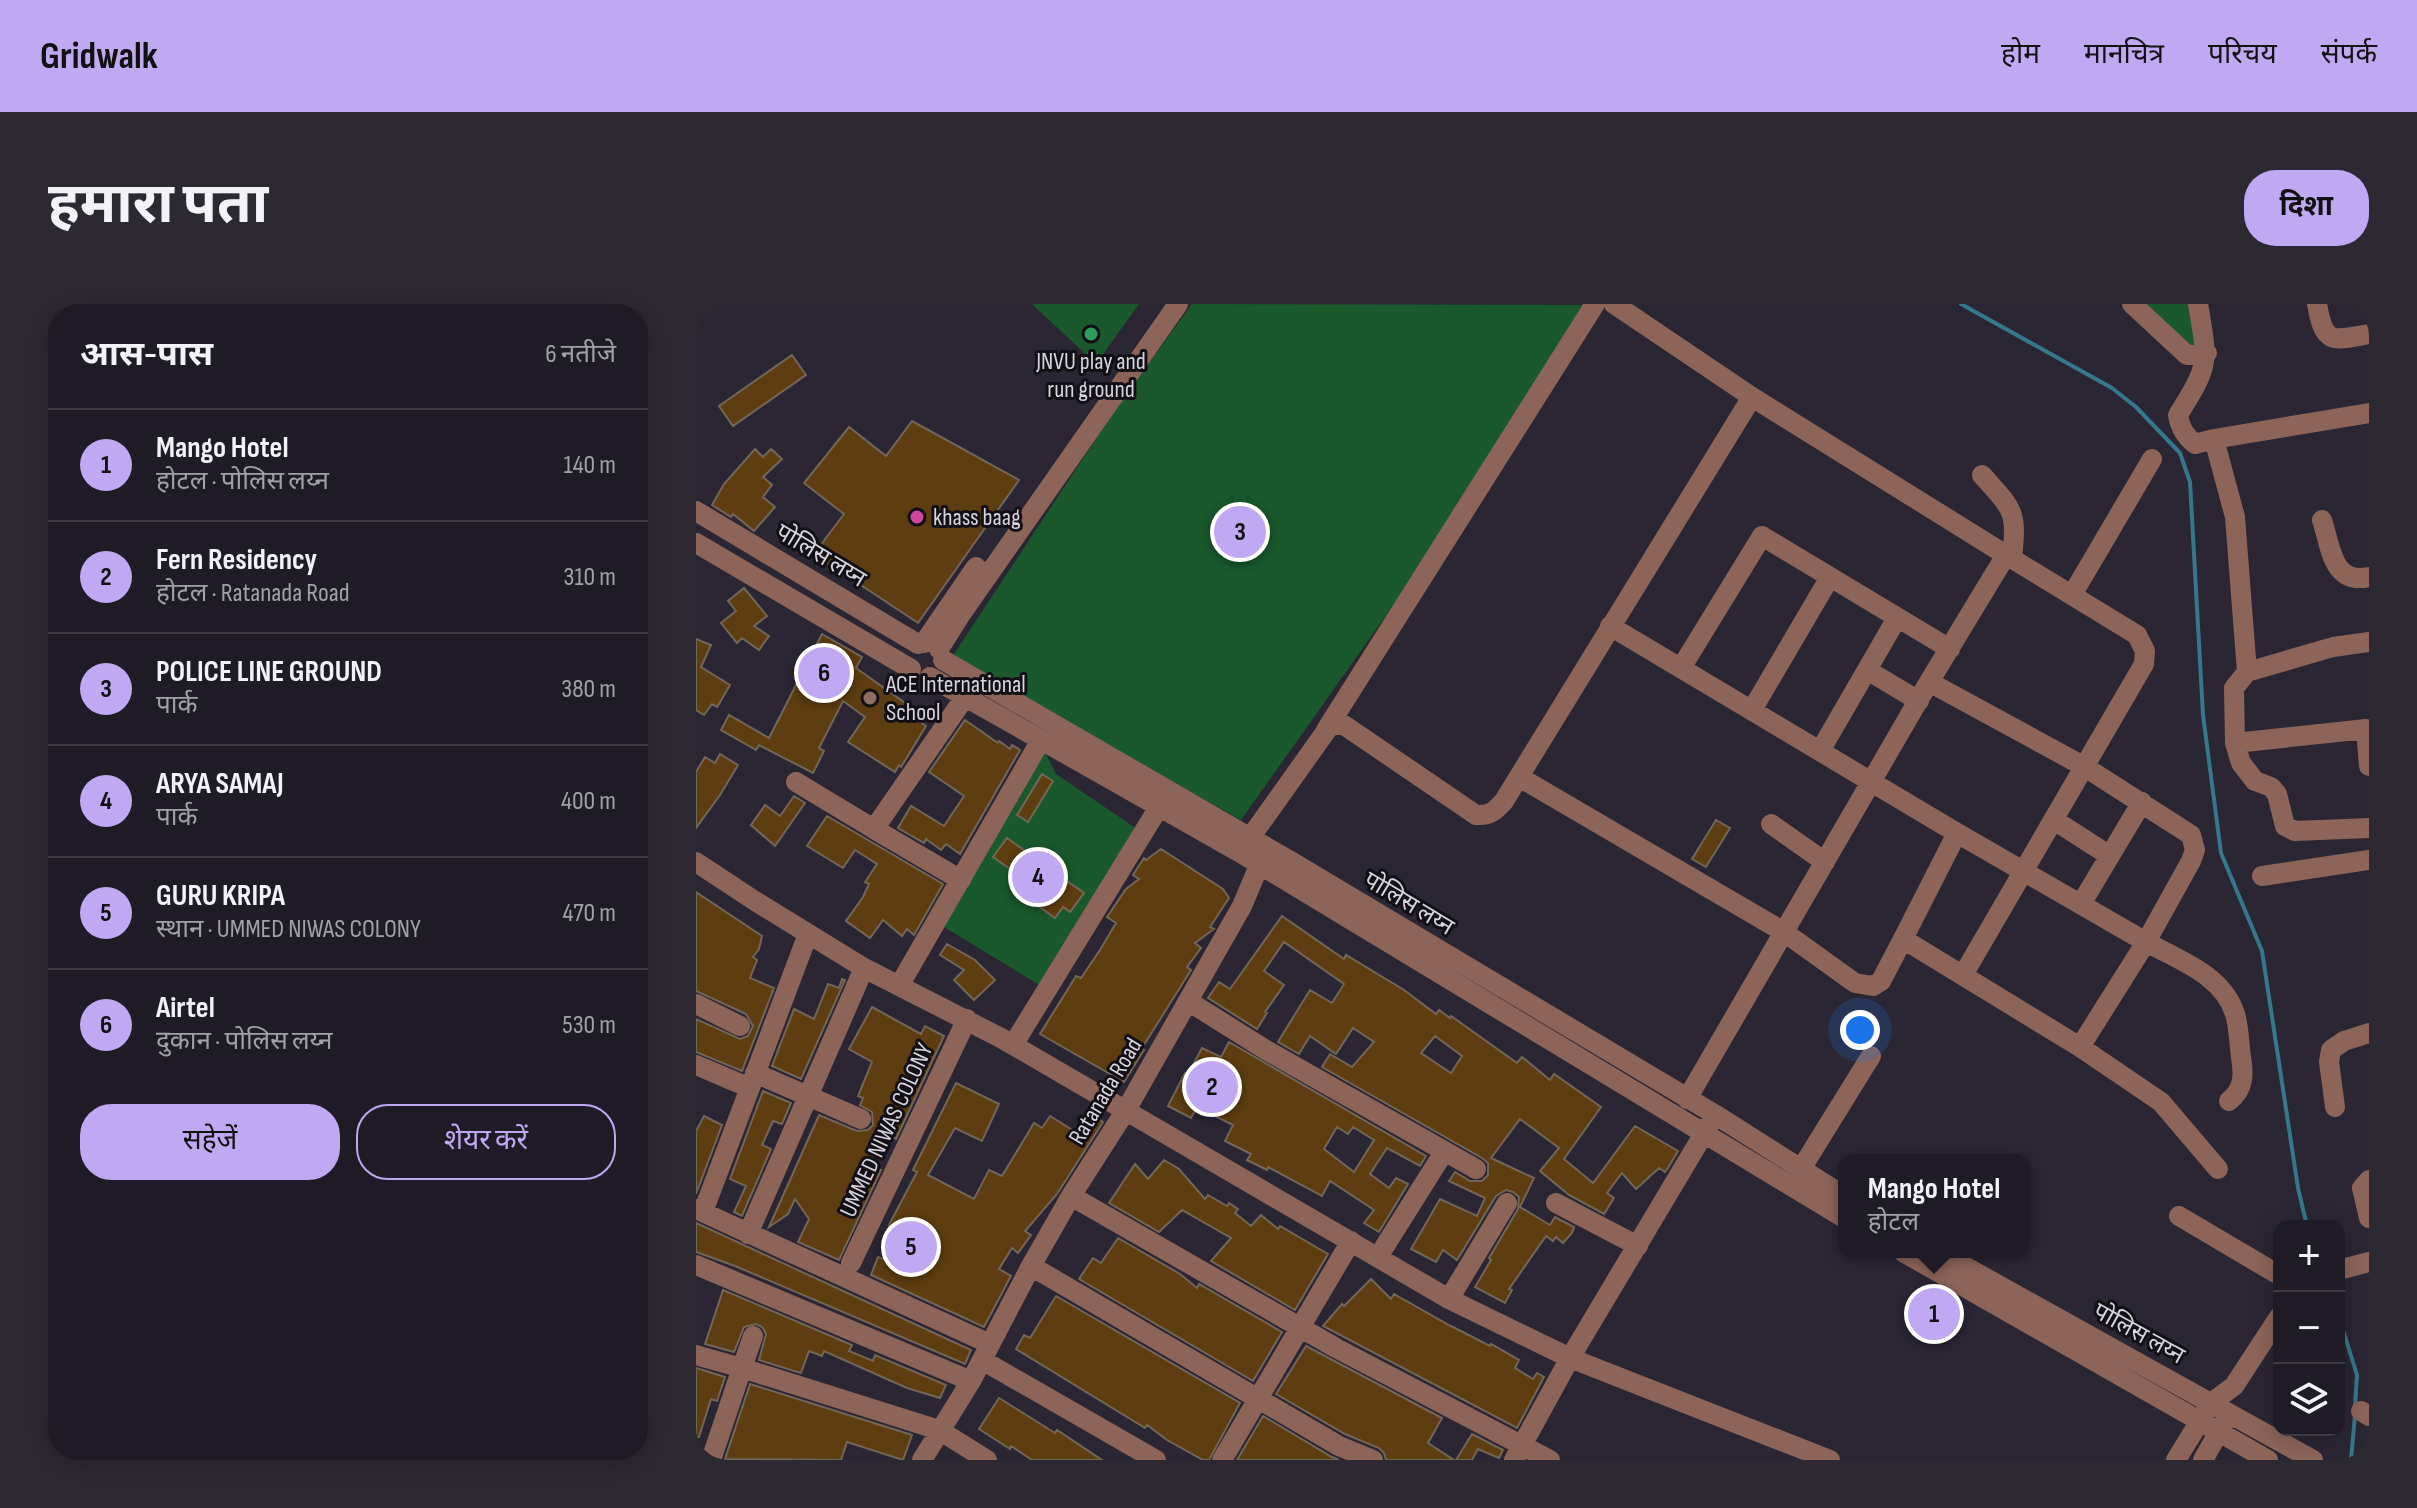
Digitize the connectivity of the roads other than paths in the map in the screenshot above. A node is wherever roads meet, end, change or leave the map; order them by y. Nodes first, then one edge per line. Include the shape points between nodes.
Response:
1 (1161, 304) edge
2 (1178, 304) edge
3 (1595, 304) edge
4 (1614, 304) edge
5 (2132, 304) edge
6 (2198, 304) edge
7 (2317, 304) edge
8 (2369, 334) edge
9 (2207, 353) junction
10 (1752, 397) junction
11 (2369, 413) edge
12 (2214, 439) junction
13 (2152, 459) dead end
14 (1982, 475) dead end
15 (696, 511) edge
16 (2322, 520) dead end
17 (696, 543) edge
18 (2009, 557) junction
19 (1830, 577) junction
20 (2369, 577) edge
21 (2072, 595) junction
22 (1897, 618) junction
23 (1610, 626) junction
24 (2369, 642) edge
25 (931, 649) junction
26 (1950, 649) junction
27 (1681, 668) junction
28 (911, 669) junction
29 (1867, 670) junction
30 (2247, 672) junction
31 (930, 677) junction
32 (1924, 692) junction
33 (965, 697) junction
34 (1752, 710) junction
35 (2367, 729) edge
36 (1324, 734) junction
37 (1041, 740) junction
38 (2235, 743) junction
39 (1820, 751) junction
40 (2369, 766) edge
41 (2085, 767) junction
42 (1519, 777) junction
43 (796, 782) dead end
44 (1872, 782) junction
45 (2142, 802) junction
46 (1159, 807) junction
47 (2054, 820) junction
48 (1771, 824) dead end
49 (2369, 828) edge
50 (874, 829) junction
51 (1957, 833) junction
52 (1255, 850) junction
53 (2110, 856) junction
54 (2369, 860) edge
55 (696, 862) edge
56 (1825, 862) junction
57 (2024, 872) junction
58 (2262, 876) dead end
59 (961, 880) junction
60 (2081, 904) junction
61 (1784, 932) junction
62 (808, 934) junction
63 (1903, 939) junction
64 (2146, 942) junction
65 (864, 968) junction
66 (1963, 975) junction
67 (899, 986) junction
68 (1188, 1001) junction
69 (696, 1004) edge
70 (967, 1019) junction
71 (740, 1026) dead end
72 (2369, 1033) edge
73 (1013, 1045) junction
74 (2080, 1047) junction
75 (1871, 1056) dead end
76 (696, 1065) edge
77 (753, 1081) junction
78 (808, 1096) junction
79 (1687, 1099) junction
80 (2229, 1101) dead end
81 (2335, 1107) dead end
82 (1126, 1110) junction
83 (1716, 1115) junction
84 (861, 1119) dead end
85 (1703, 1133) junction
86 (1444, 1152) junction
87 (1476, 1169) dead end
88 (1801, 1169) junction
89 (2218, 1169) dead end
90 (2369, 1180) edge
91 (1838, 1192) edge
92 (1071, 1196) junction
93 (1507, 1203) dead end
94 (1556, 1203) dead end
95 (699, 1210) edge
96 (1838, 1214) edge
97 (2179, 1216) dead end
98 (2369, 1218) edge
99 (748, 1234) junction
100 (1351, 1241) junction
101 (1638, 1246) junction
102 (1378, 1257) junction
103 (1914, 1258) edge
104 (1949, 1258) edge
105 (2369, 1262) edge
106 (851, 1263) dead end
107 (696, 1265) edge
108 (1031, 1266) junction
109 (2345, 1268) edge
110 (2273, 1271) edge
111 (1449, 1299) junction
112 (2273, 1326) edge
113 (1300, 1327) junction
114 (753, 1336) dead end
115 (986, 1352) junction
116 (696, 1355) edge
117 (1570, 1358) junction
118 (742, 1368) junction
119 (971, 1381) junction
120 (1259, 1400) junction
121 (2215, 1417) junction
122 (939, 1430) junction
123 (1518, 1453) edge
124 (711, 1460) edge
125 (922, 1460) edge
126 (987, 1460) edge
127 (1156, 1460) edge
128 (1222, 1460) edge
129 (1373, 1460) edge
130 (1550, 1460) edge
131 (1830, 1460) edge
132 (2176, 1460) edge
133 (2203, 1460) edge
134 (2268, 1460) edge
135 (2313, 1460) edge

1 - 25 street
2 - 25 street
3 - 36 street, Ratanada Road
4 - 10 street
5 - 9 street via 2187,355
6 - 9 street
7 - 8 street via 2328,336
9 - 12 street via 2204,373 2178,415 2195,444
10 - 18 street
10 - 23 street
11 - 12 street
12 - 30 street via 2235,517
13 - 21 street
14 - 18 street via 2012,513
15 - 25 street, पोलिस लय्न
16 - 20 street via 2339,571 2348,578
17 - 28 street
18 - 21 street
18 - 26 street
19 - 22 street
19 - 27 street via 1762,536
19 - 34 street
21 - 41 street via 2137,635 2145,651 2144,664
22 - 26 street
22 - 29 street
23 - 27 street
23 - 42 street
24 - 30 street
25 - 28 street via 908,658
25 - 31 street via 939,670
25 - 52 street, पोलिस लय्न
26 - 32 street
27 - 34 street
28 - 31 street
29 - 32 street
29 - 39 street
30 - 38 street via 2234,688
31 - 33 street
32 - 41 street
32 - 44 street
33 - 37 street
33 - 50 street
34 - 39 street
35 - 38 street
35 - 40 street
36 - 42 street via 1341,723 1476,815 1493,812
36 - 52 street, Ratanada Road
37 - 46 street
37 - 59 street
38 - 49 street via 2241,763 2255,781 2277,794 2285,826 2295,831
39 - 44 street
41 - 45 street
41 - 47 street
42 - 61 street
43 - 50 street
44 - 51 street
44 - 56 street
45 - 53 street
45 - 64 street via 2191,835 2195,850
46 - 52 street
46 - 73 street
47 - 53 street
47 - 57 street
48 - 56 street
50 - 59 street
51 - 57 street
51 - 63 street
52 - 68 street, Ratanada Road via 1242,906
52 - 79 street, पोलिस लय्न
52 - 85 street
53 - 60 street
54 - 58 street
55 - 62 street
56 - 61 street
57 - 60 street
57 - 66 street
59 - 67 street
60 - 64 street
61 - 63 street via 1865,987 1881,981
61 - 79 street
62 - 65 street
62 - 77 street
63 - 66 street
64 - 74 street
64 - 80 street via 2213,979 2229,999 2244,1072 2241,1087
65 - 67 street
65 - 78 street
66 - 74 street
67 - 70 street
68 - 82 street, Ratanada Road
68 - 86 street
69 - 71 street
70 - 73 street
70 - 106 street, UMMED NIWAS COLONY
72 - 81 street via 2331,1050
73 - 82 street
74 - 89 street via 2161,1102
75 - 88 street
76 - 77 street
77 - 78 street
77 - 95 street
78 - 84 street
78 - 99 street
79 - 83 street, पोलिस लय्न
82 - 92 street, Ratanada Road
82 - 100 street
83 - 85 street
83 - 88 street, पोलिस लय्न
85 - 96 street
85 - 101 street
86 - 87 street
86 - 102 street
88 - 91 street, पोलिस लय्न
90 - 98 street via 2362,1188
92 - 108 street, Ratanada Road
92 - 113 street
93 - 111 street
94 - 101 street
95 - 99 street
97 - 110 street
99 - 115 street
100 - 102 street
100 - 113 street
101 - 117 street
102 - 111 street
103 - 121 street
104 - 121 street, पोलिस लय्न
105 - 109 street
107 - 119 street
108 - 115 street, Ratanada Road
108 - 120 street
111 - 117 street
112 - 121 street
113 - 120 street
113 - 123 street
114 - 118 street
115 - 119 street, Ratanada Road
115 - 127 street
116 - 118 street
117 - 123 street
117 - 131 street
118 - 122 street
118 - 124 street
119 - 122 street, Ratanada Road
120 - 128 street
120 - 129 street
121 - 132 street
121 - 133 street
121 - 134 street
121 - 135 street, पोलिस लय्न
122 - 125 street, Ratanada Road
122 - 126 street
123 - 130 street

